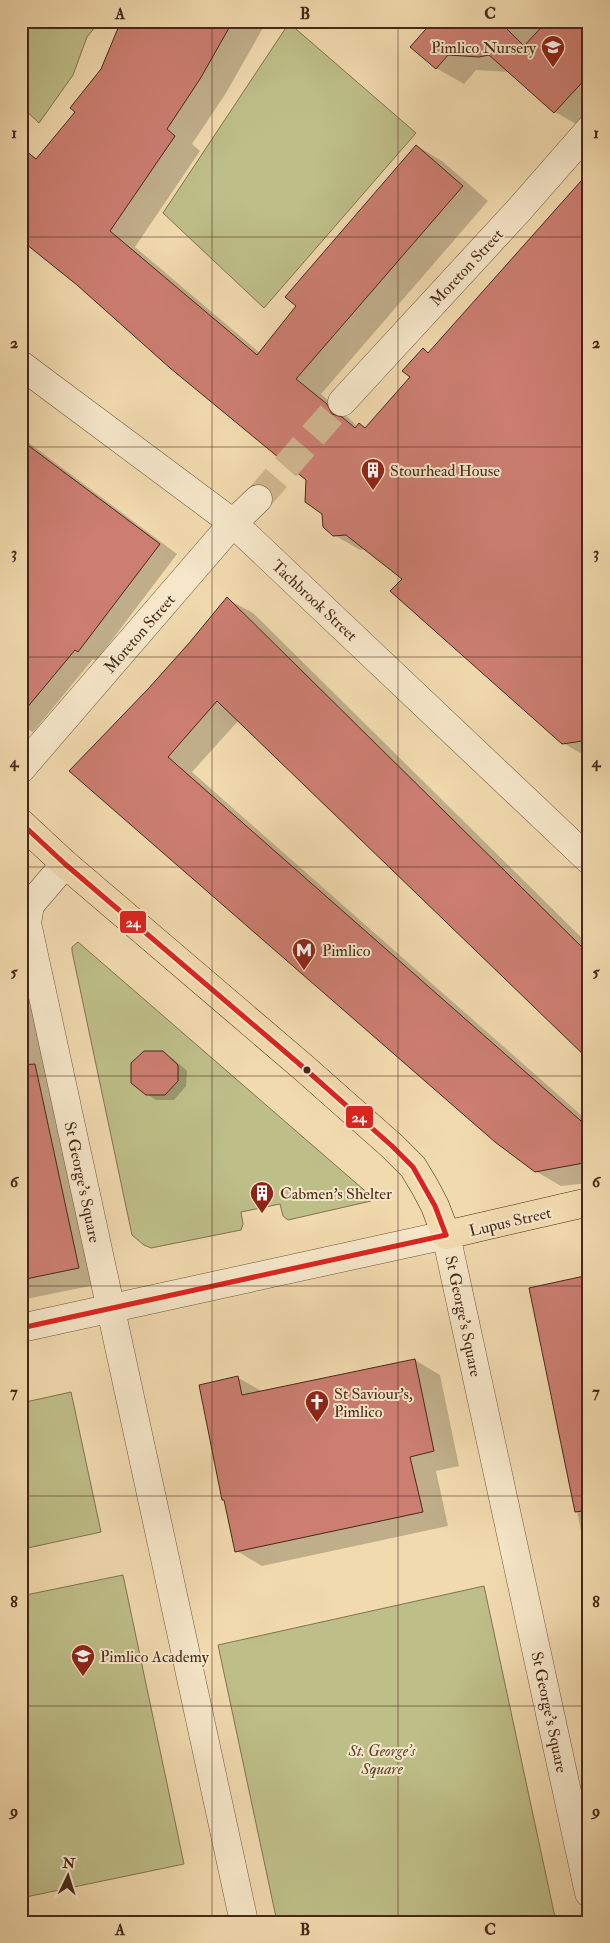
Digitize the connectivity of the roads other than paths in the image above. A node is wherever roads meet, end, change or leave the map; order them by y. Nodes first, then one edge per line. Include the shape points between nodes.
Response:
1 (589, 130) edge
2 (21, 365) edge
3 (342, 402) tunnel mouth
4 (258, 499) tunnel mouth
5 (234, 523) junction
6 (21, 769) edge
7 (21, 823) edge
8 (589, 860) edge
9 (64, 864) junction
10 (589, 1202) edge
11 (446, 1236) junction
12 (110, 1308) junction
13 (21, 1328) edge
14 (589, 1893) edge
15 (244, 1922) edge

1 - 3 street, Moreton Street
2 - 5 street, Tachbrook Street
4 - 5 street, Moreton Street
5 - 6 street, Moreton Street
5 - 8 street, Tachbrook Street
7 - 9 main road, St George's Square
9 - 11 main road, St George's Square via 392,1146 413,1167 425,1187
9 - 12 street, St George's Square via 30,905 27,923
10 - 11 main road, Lupus Street
11 - 12 street, Lupus Street
11 - 14 street, St George's Square
12 - 13 street, Lupus Street
12 - 15 street, St George's Square

